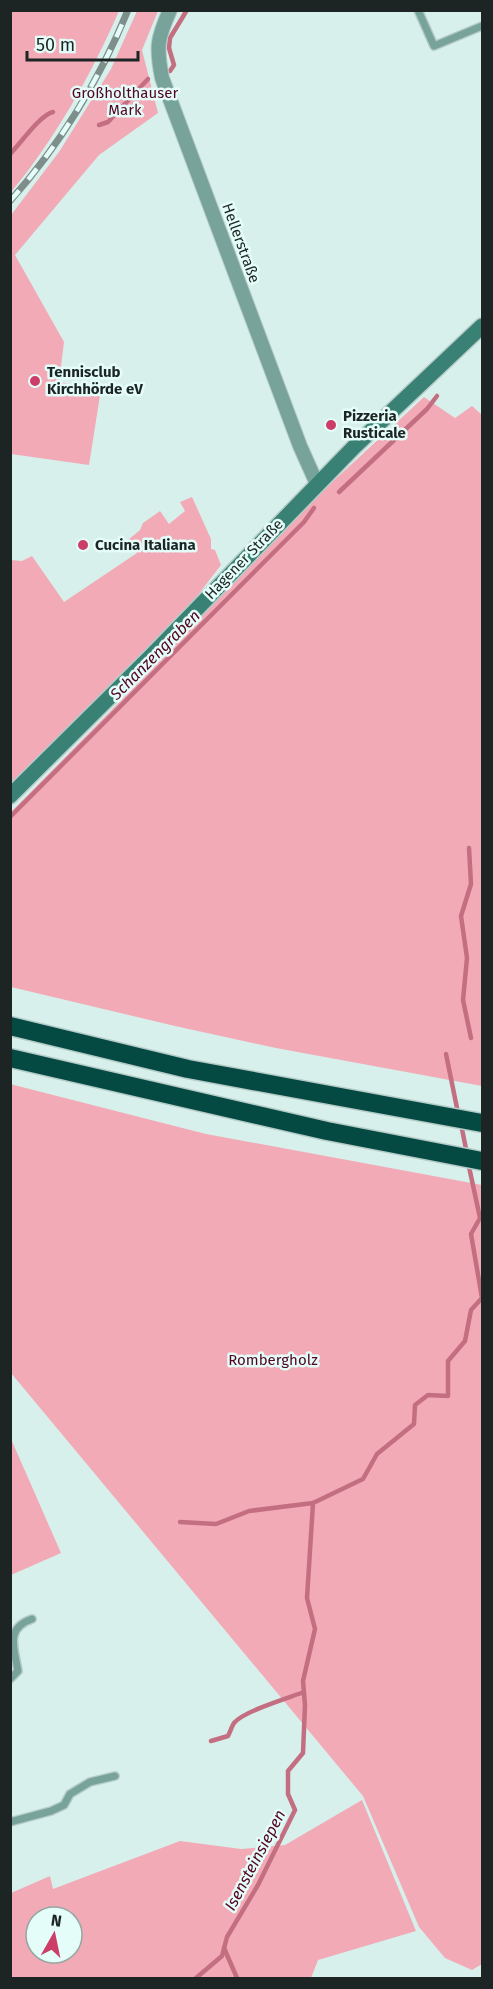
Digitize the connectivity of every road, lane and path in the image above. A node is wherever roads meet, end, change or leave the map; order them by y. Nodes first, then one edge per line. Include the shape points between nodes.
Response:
1 (170, 10) edge
2 (418, 10) edge
3 (483, 26) edge
4 (483, 326) edge
5 (317, 484) junction
6 (10, 796) edge
7 (10, 1026) edge
8 (10, 1058) edge
9 (483, 1123) edge
10 (483, 1161) edge
11 (32, 1619) dead end
12 (10, 1679) edge
13 (115, 1776) dead end
14 (10, 1822) edge

1 - 5 street, Hellerstraße via 157,54 162,78
2 - 3 lane via 434,46
4 - 5 main road, Hagener Straße
5 - 6 main road, Hagener Straße
7 - 9 highway via 188,1069
8 - 10 highway via 327,1131
11 - 12 lane via 16,1628 12,1640 18,1671
13 - 14 lane via 90,1782 51,1811

